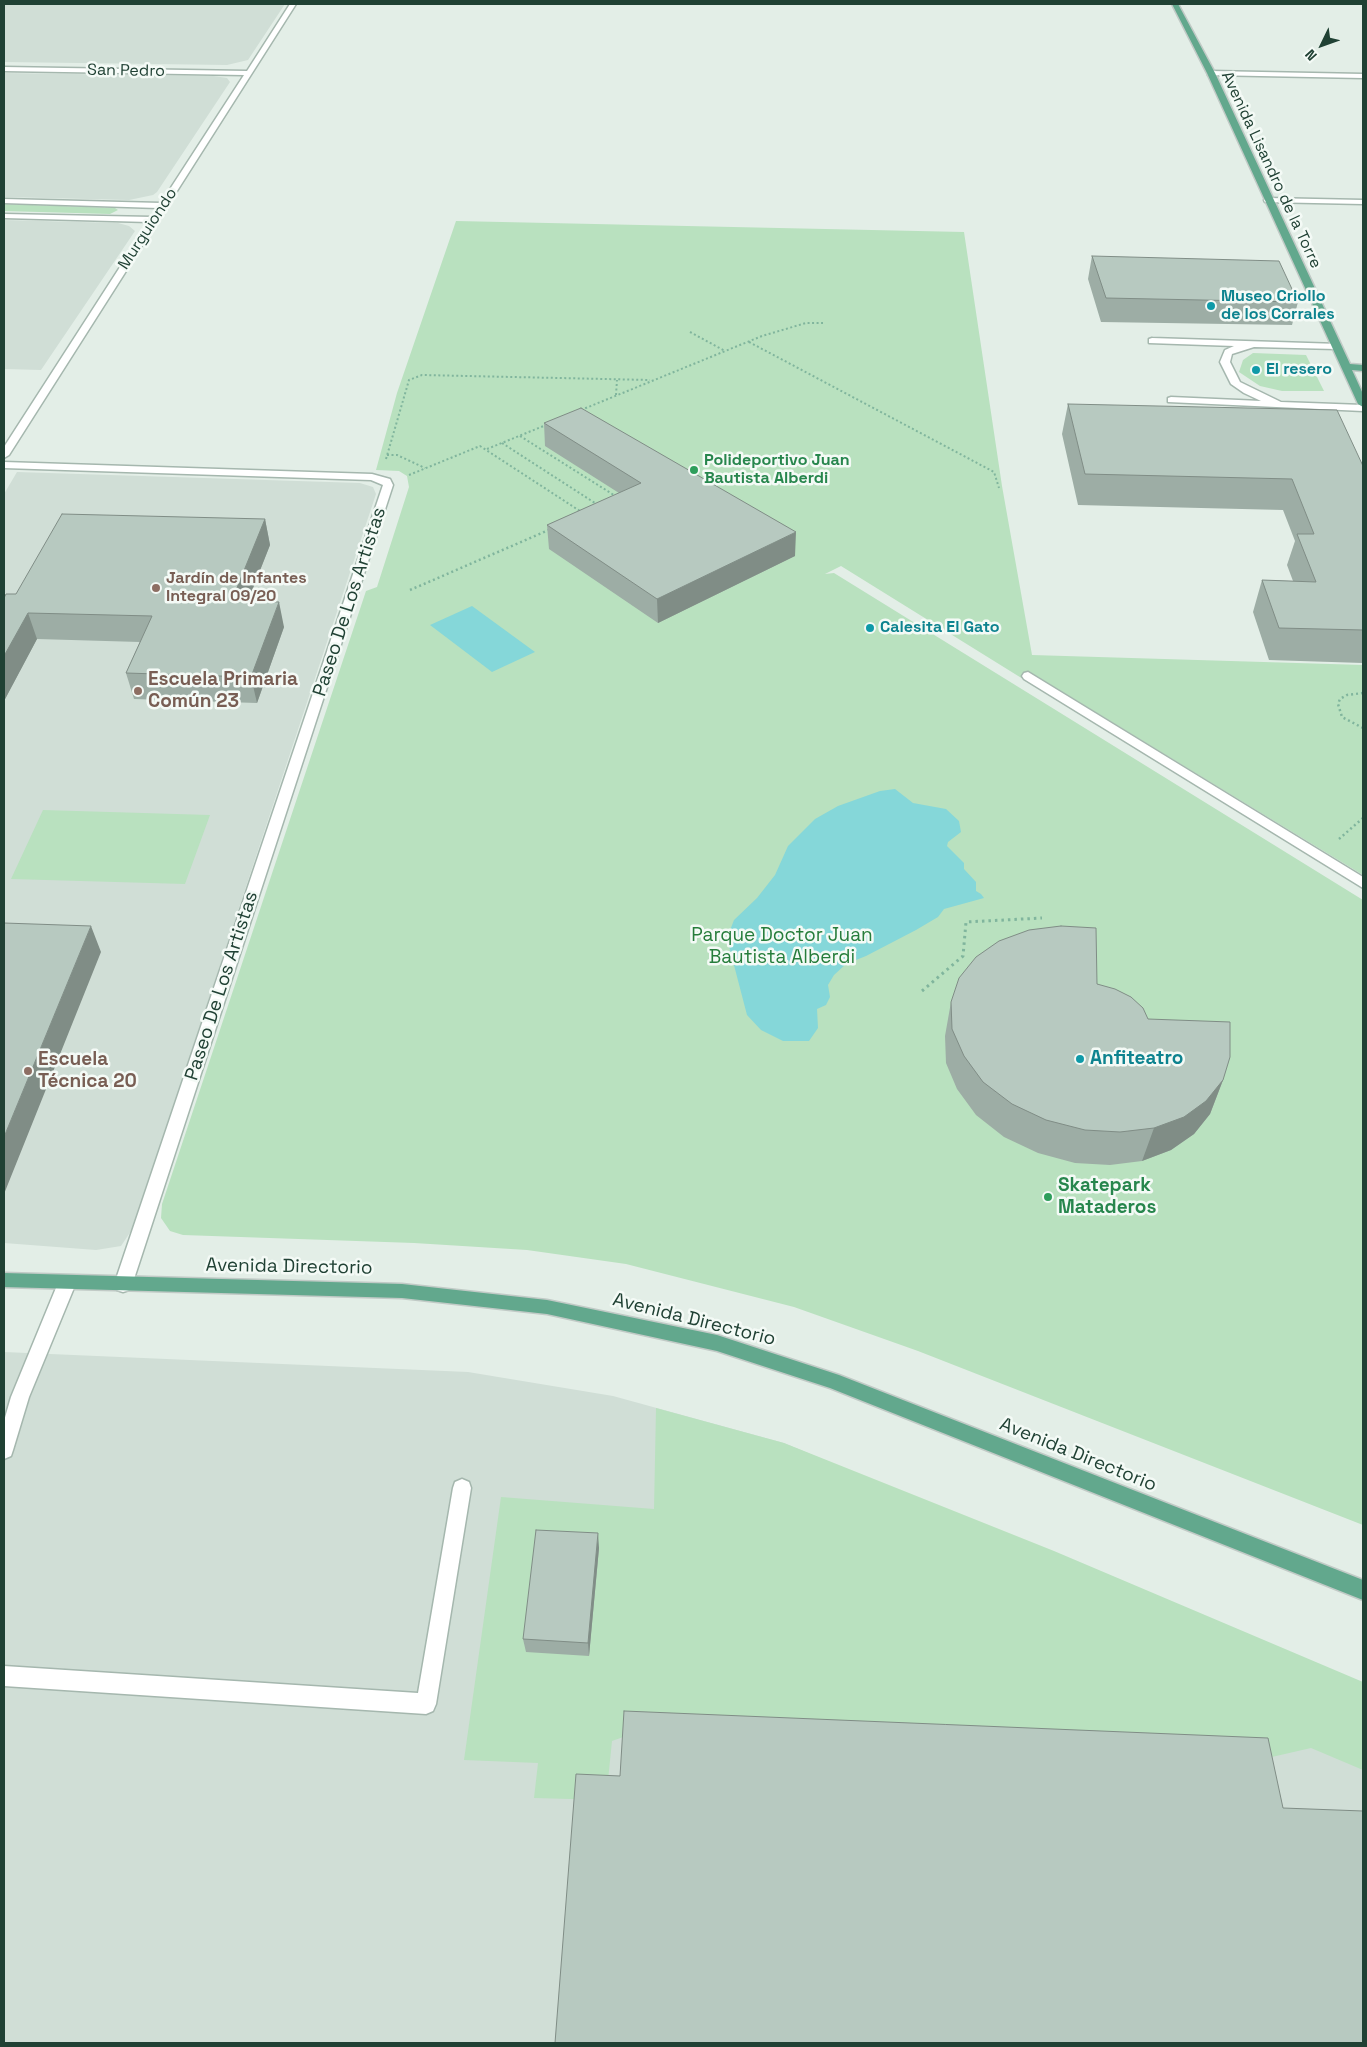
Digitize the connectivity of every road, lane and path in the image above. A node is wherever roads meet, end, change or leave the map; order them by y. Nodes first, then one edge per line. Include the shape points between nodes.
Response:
1 (293, 4) edge
2 (1175, 4) edge
3 (4, 69) edge
4 (248, 73) junction
5 (1210, 73) junction
6 (1363, 76) edge
7 (1268, 200) junction
8 (4, 201) edge
9 (1363, 202) edge
10 (163, 206) junction
11 (4, 216) edge
12 (154, 220) junction
13 (823, 323) dead end
14 (690, 332) dead end
15 (1152, 341) dead end
16 (748, 342) junction
17 (1254, 344) junction
18 (1336, 346) junction
19 (726, 351) junction
20 (1346, 367) junction
21 (1363, 368) edge
22 (618, 380) junction
23 (652, 380) junction
24 (1359, 388) edge
25 (616, 396) junction
26 (1171, 400) dead end
27 (1279, 405) junction
28 (1363, 406) edge
29 (575, 413) edge
30 (552, 423) edge
31 (520, 436) junction
32 (501, 443) junction
33 (486, 449) junction
34 (4, 455) edge
35 (387, 455) junction
36 (4, 464) edge
37 (426, 468) junction
38 (384, 481) junction
39 (999, 488) dead end
40 (622, 500) edge
41 (599, 506) edge
42 (576, 518) edge
43 (558, 526) edge
44 (410, 590) dead end
45 (1028, 676) dead end
46 (1363, 693) edge
47 (1363, 728) edge
48 (1363, 818) edge
49 (1320, 856) junction
50 (1363, 883) edge
51 (1042, 918) dead end
52 (922, 991) dead end
53 (4, 1280) edge
54 (67, 1283) junction
55 (123, 1285) junction
56 (4, 1450) edge
57 (462, 1488) dead end
58 (1363, 1590) edge
59 (4, 1676) edge

1 - 4 street, Murguiondo
2 - 5 main road, Avenida Lisandro de la Torre
3 - 4 street, San Pedro
4 - 10 street, Murguiondo
5 - 6 street
5 - 7 main road, Avenida Lisandro de la Torre
7 - 9 street
7 - 18 main road, Avenida Lisandro de la Torre
8 - 10 street
10 - 12 street, Murguiondo
11 - 12 street
12 - 34 street, Murguiondo
13 - 16 path via 806,323
14 - 19 path
15 - 17 street
16 - 19 path
16 - 39 path via 994,472
17 - 18 street
17 - 27 street via 1238,346 1228,352 1224,362 1228,372 1236,384
18 - 20 main road, Avenida Lisandro de la Torre
19 - 23 path
20 - 21 main road
20 - 24 main road, Avenida Lisandro de la Torre
22 - 23 path
22 - 25 path
22 - 35 path via 422,374 409,380
23 - 25 path
24 - 28 main road, Avenida Lisandro de la Torre
25 - 29 path
26 - 27 street
27 - 28 street
30 - 31 path
31 - 32 path
31 - 40 path
32 - 33 path
32 - 41 path
33 - 37 path via 480,446
33 - 42 path via 585,514
35 - 37 path via 397,455
35 - 38 path
36 - 38 street, Paseo De Los Artistas
37 - 38 path
38 - 55 street, Paseo De Los Artistas
43 - 44 path
45 - 49 street
46 - 47 path via 1347,695 1338,704 1342,717
48 - 49 path
49 - 50 street
51 - 52 path via 966,922 963,956
53 - 54 main road, Avenida Directorio
54 - 55 main road, Avenida Directorio
54 - 56 street via 20,1397
55 - 58 main road, Avenida Directorio via 402,1291 547,1307 717,1344 833,1381
57 - 59 street via 426,1704

